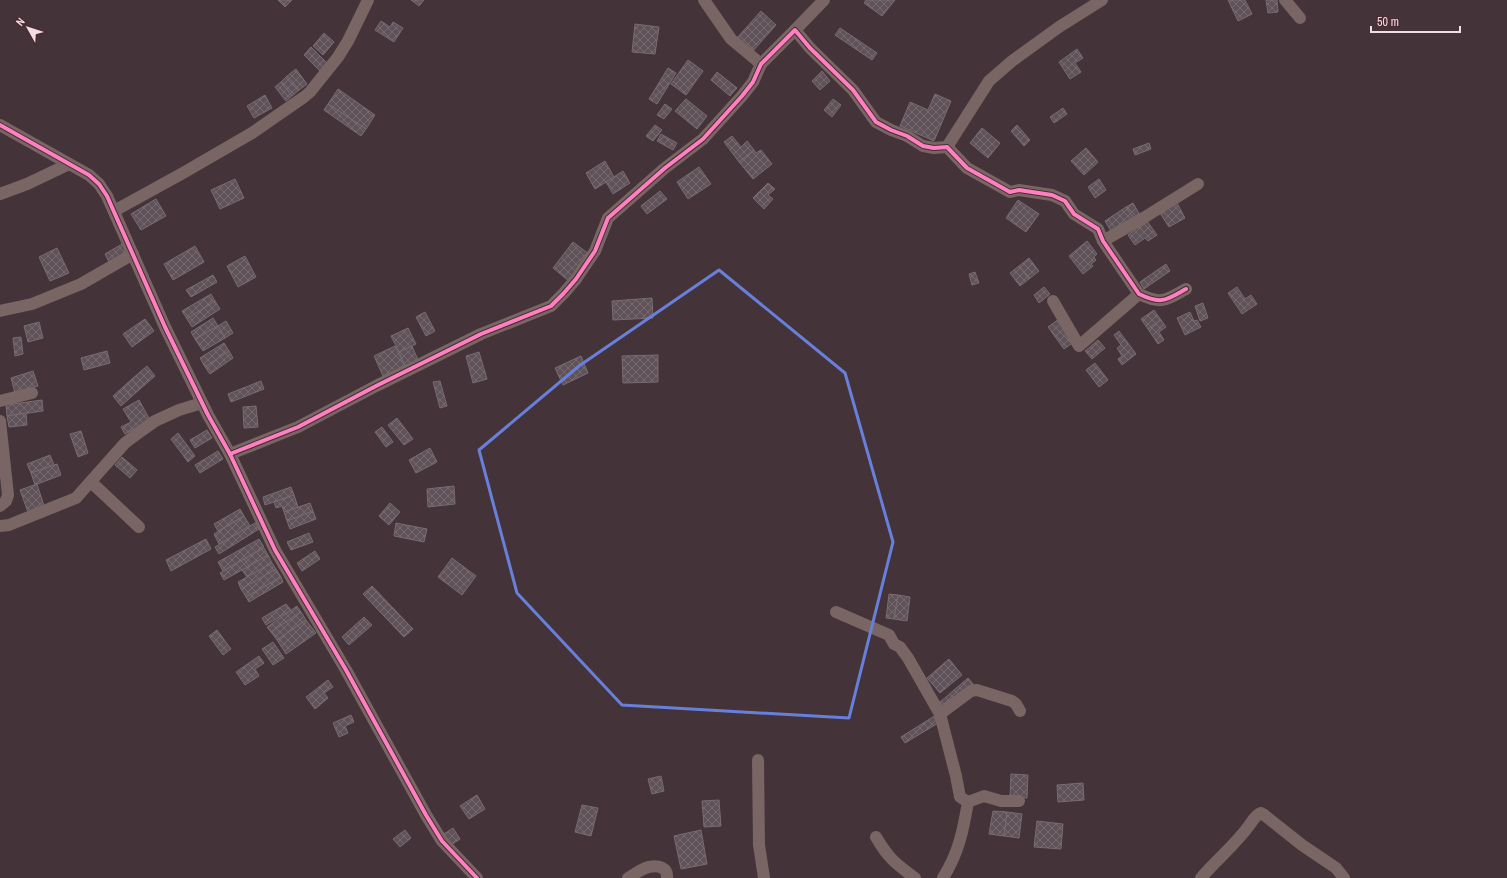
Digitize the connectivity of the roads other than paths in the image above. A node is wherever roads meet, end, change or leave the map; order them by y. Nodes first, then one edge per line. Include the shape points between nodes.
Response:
1 (368, 0) edge
2 (704, 0) edge
3 (824, 0) edge
4 (1102, 0) edge
5 (1285, 0) edge
6 (1300, 18) dead end
7 (795, 30) junction
8 (761, 64) junction
9 (0, 125) edge
10 (947, 147) junction
11 (69, 164) junction
12 (1198, 184) dead end
13 (0, 194) edge
14 (114, 211) junction
15 (1103, 241) junction
16 (133, 254) junction
17 (1186, 289) dead end
18 (1140, 294) junction
19 (1053, 301) dead end
20 (0, 311) edge
21 (32, 393) dead end
22 (0, 401) edge
23 (202, 403) junction
24 (0, 421) edge
25 (230, 454) junction
26 (91, 482) junction
27 (0, 506) edge
28 (0, 526) edge
29 (139, 526) dead end
30 (836, 612) dead end
31 (1020, 712) dead end
32 (940, 714) junction
33 (758, 760) dead end
34 (968, 802) junction
35 (1019, 802) dead end
36 (876, 837) dead end
37 (476, 878) edge
38 (628, 878) edge
39 (667, 878) edge
40 (764, 878) edge
41 (916, 878) edge
42 (943, 878) edge
43 (1201, 878) edge
44 (1344, 878) edge

1 - 14 street via 348,42 304,97 252,133
2 - 8 street via 731,39
3 - 7 street
4 - 10 street via 1059,27 989,81
5 - 6 street
7 - 8 street
7 - 10 street via 853,90 876,122 923,146
8 - 25 street via 753,82 742,96 702,139 608,218 591,256 568,288 551,306 481,334 298,426
9 - 11 street
10 - 15 street via 967,168 1010,192 1019,190 1052,195 1064,201 1074,214 1098,229
11 - 13 street
11 - 14 street via 99,184
12 - 15 street
14 - 16 street
15 - 18 street
16 - 20 street via 81,284 32,304
16 - 23 street
17 - 18 street via 1162,301
18 - 19 street via 1079,346
21 - 22 street
23 - 25 street
23 - 26 street via 155,421 125,443
24 - 27 street via 8,495 6,502
25 - 37 street via 275,550 392,751 426,815 442,841
26 - 28 street via 76,498 9,526
26 - 29 street
30 - 32 street via 889,635 908,658
31 - 32 street via 1012,701 977,690 971,691
32 - 34 street via 960,797
33 - 40 street via 759,845
34 - 35 street via 984,796 1001,801
34 - 42 street via 961,841
36 - 41 street via 896,865
38 - 39 street via 648,867 657,866 665,869
43 - 44 street via 1261,813 1336,868

